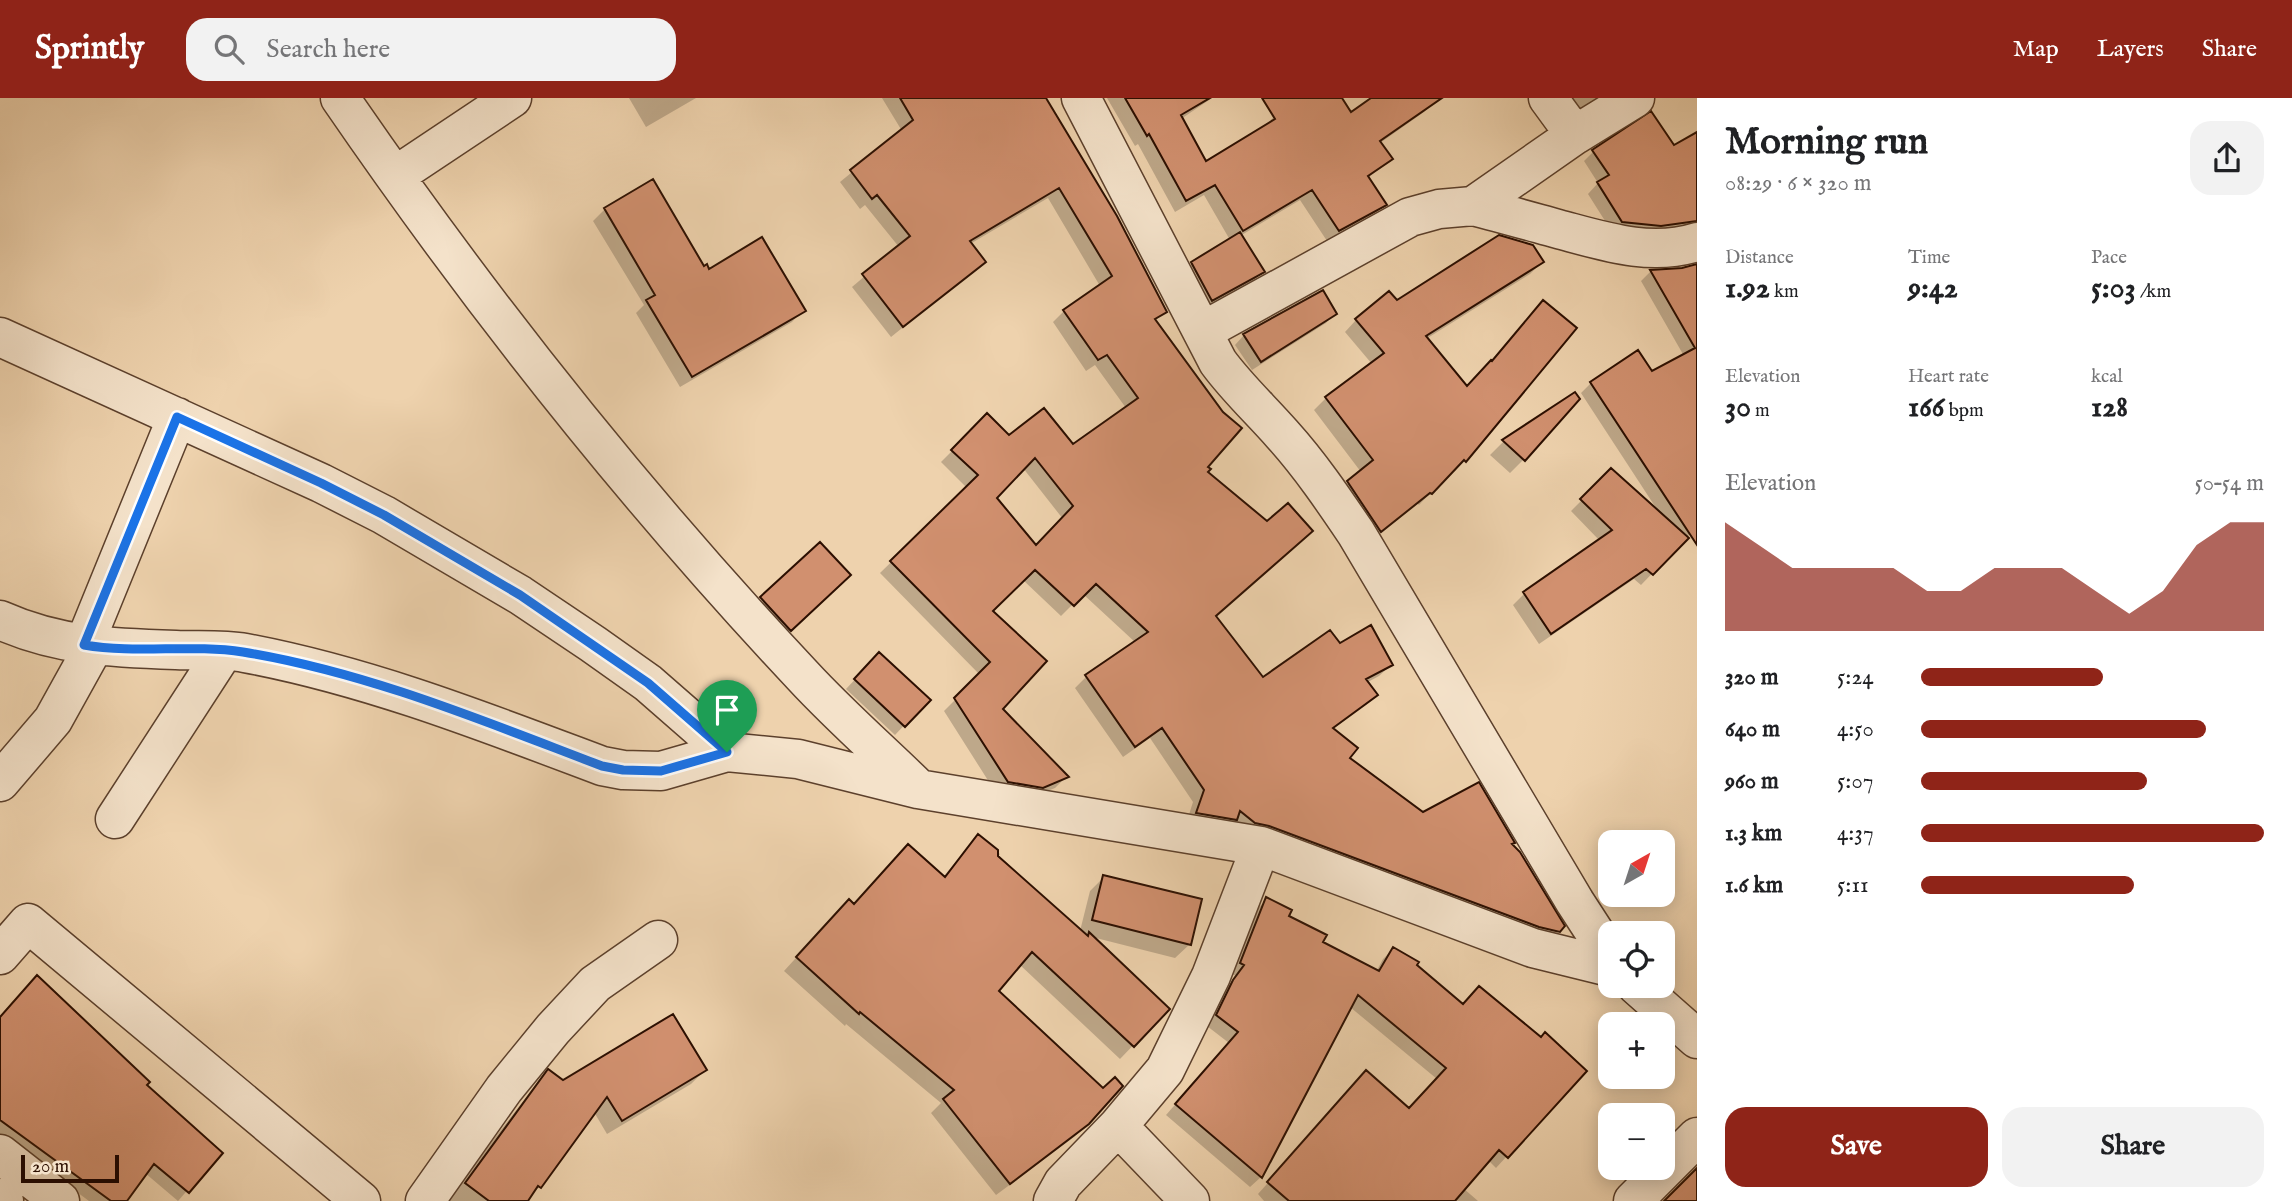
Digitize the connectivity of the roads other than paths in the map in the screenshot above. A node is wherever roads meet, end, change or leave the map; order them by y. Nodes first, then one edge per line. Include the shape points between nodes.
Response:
1 (340, 98) edge
2 (512, 98) edge
3 (1081, 98) edge
4 (1548, 98) edge
5 (1635, 98) edge
6 (1575, 135) junction
7 (395, 176) junction
8 (1473, 206) junction
9 (1697, 242) edge
10 (1203, 331) junction
11 (0, 337) edge
12 (177, 417) junction
13 (0, 620) edge
14 (89, 645) junction
15 (224, 651) junction
16 (727, 752) junction
17 (0, 782) edge
18 (918, 789) junction
19 (115, 819) dead end
20 (1261, 846) junction
21 (1598, 937) edge
22 (658, 940) dead end
23 (0, 955) edge
24 (1598, 964) edge
25 (1651, 998) edge
26 (1697, 1039) edge
27 (1118, 1126) junction
28 (1697, 1137) edge
29 (0, 1154) edge
30 (60, 1201) edge
31 (360, 1201) edge
32 (425, 1201) edge
33 (1053, 1201) edge
34 (1190, 1201) edge
35 (1633, 1201) edge

1 - 7 street
2 - 7 street
3 - 10 street
4 - 6 street
5 - 6 street
6 - 8 street
7 - 18 street via 545,378 695,556 805,679
8 - 9 street via 1621,246 1648,249
8 - 10 street via 1410,217
10 - 21 street via 1218,362 1282,434 1356,533
11 - 12 street
12 - 14 street
12 - 16 street via 384,515 520,595 648,683
13 - 14 street via 62,642
14 - 15 street
14 - 17 street via 52,720
15 - 16 street via 302,664 387,687 602,766 661,771
15 - 19 street
16 - 18 street via 798,759
18 - 20 street
20 - 24 street via 1533,948
20 - 27 street via 1183,1037 1166,1070
22 - 32 street via 595,984 553,1029 503,1088
23 - 31 street via 28,923
25 - 26 street
27 - 33 street via 1063,1183
27 - 34 street
28 - 35 street
29 - 30 street

